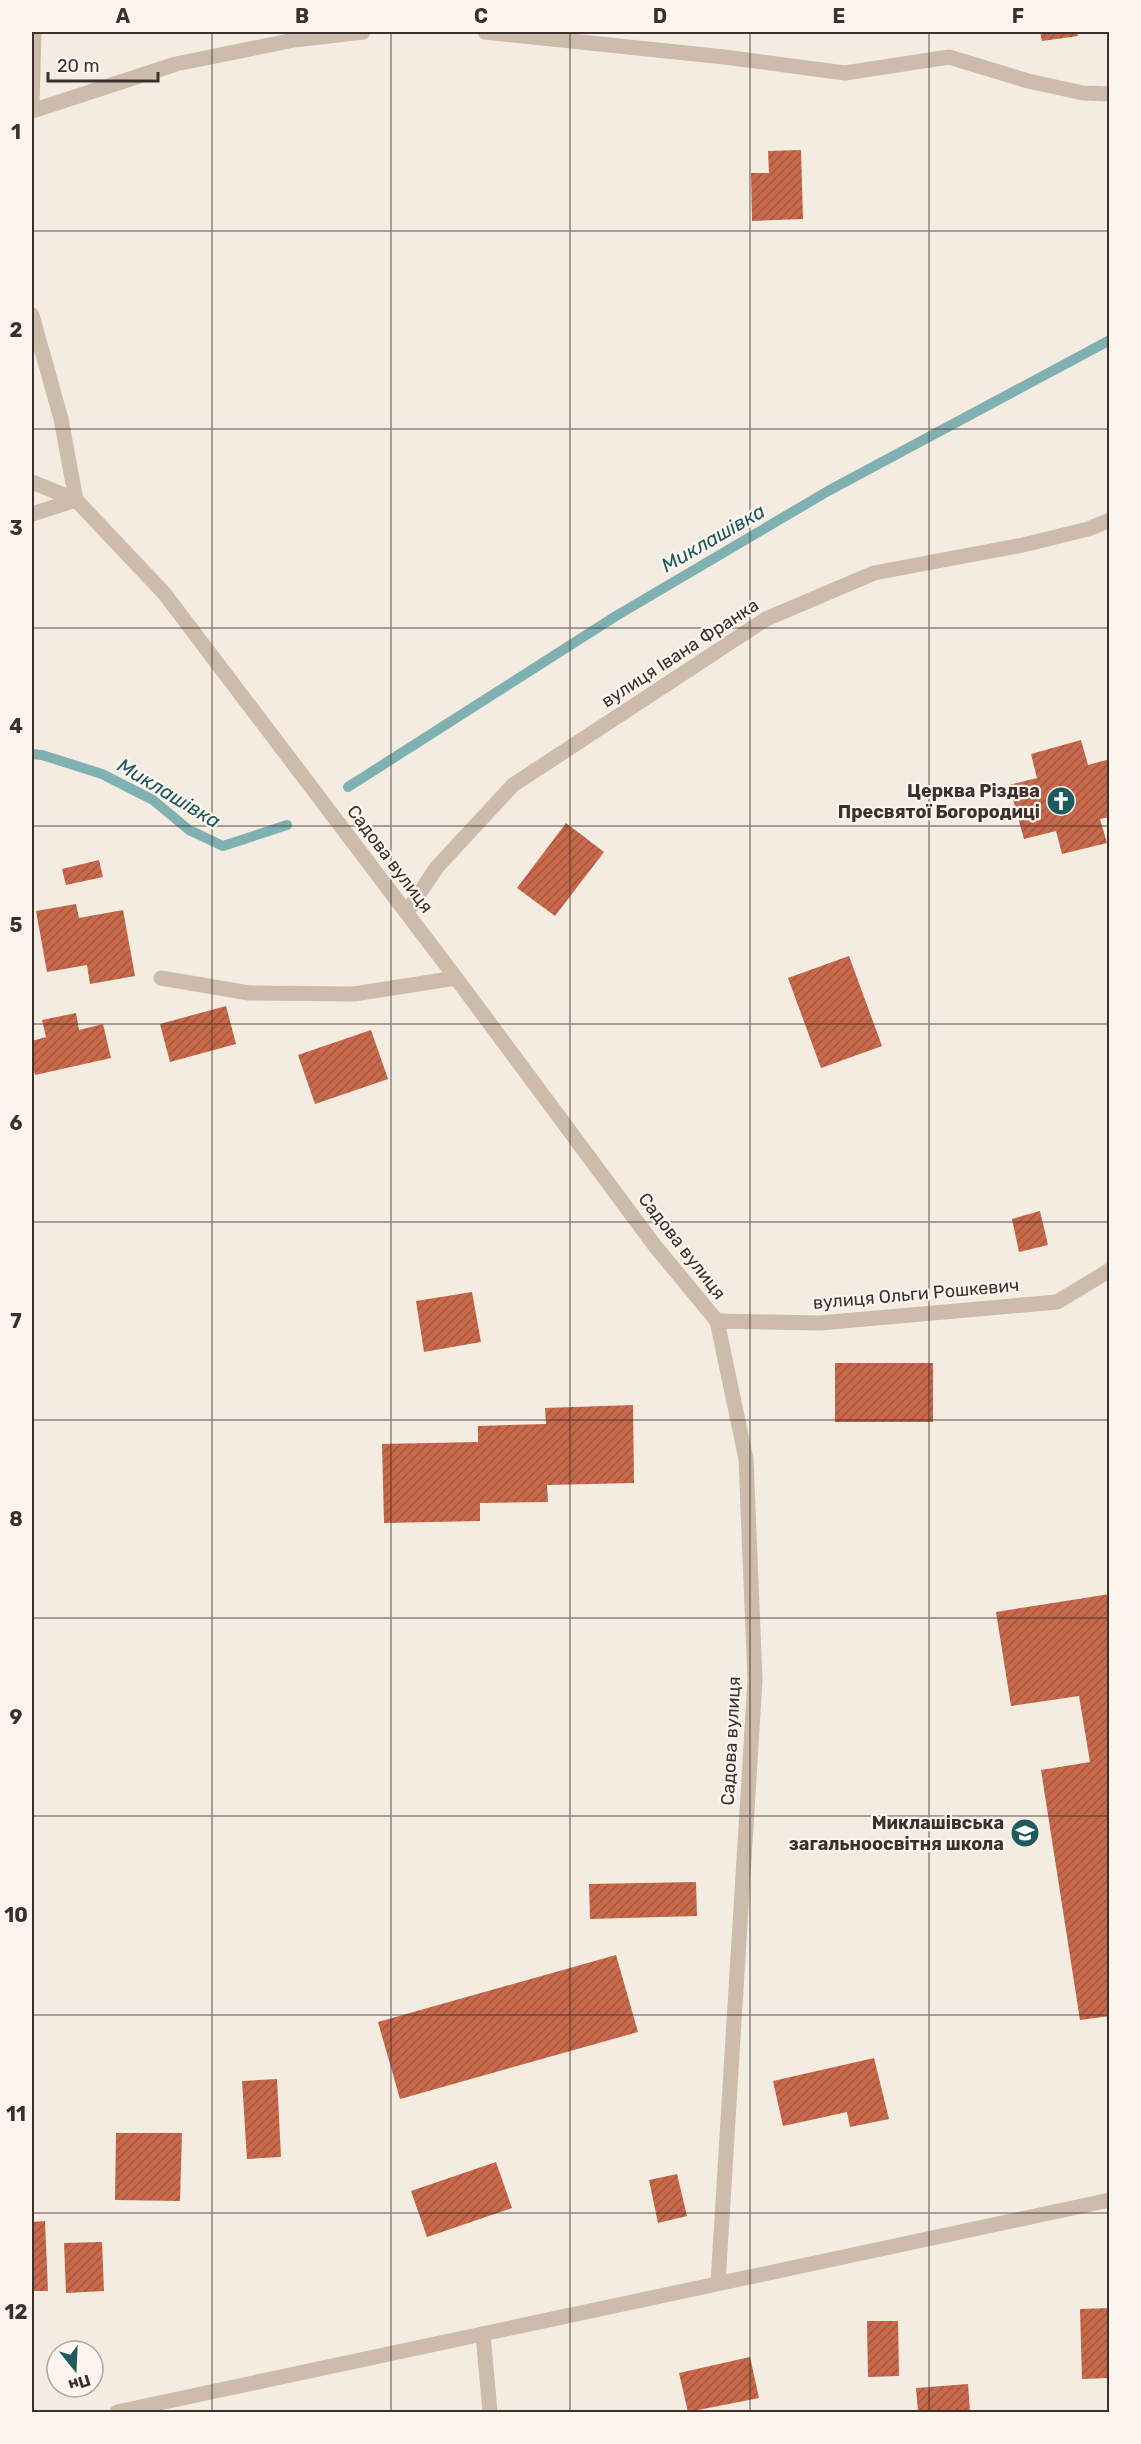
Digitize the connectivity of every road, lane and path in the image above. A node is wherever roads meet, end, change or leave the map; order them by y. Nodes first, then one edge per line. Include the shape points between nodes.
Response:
1 (34, 32) edge
2 (363, 32) edge
3 (485, 32) edge
4 (1110, 94) edge
5 (32, 105) edge
6 (32, 111) edge
7 (32, 315) edge
8 (32, 482) edge
9 (76, 500) junction
10 (32, 514) edge
11 (1110, 520) edge
12 (406, 912) junction
13 (161, 978) dead end
14 (456, 978) junction
15 (1110, 1270) edge
16 (717, 1322) junction
17 (1110, 2200) edge
18 (718, 2283) junction
19 (483, 2334) junction
20 (117, 2412) edge
21 (490, 2412) edge

1 - 5 street
2 - 6 street via 294,40 176,63
3 - 4 street via 845,74 949,57 1028,81 1083,93
7 - 9 street via 61,419
8 - 9 street, Садова вулиця
9 - 10 street
9 - 12 street, Садова вулиця via 164,593
11 - 12 street, вулиця Івана Франка via 1023,546 874,573 766,619 513,784 437,867
12 - 14 street, Садова вулиця
13 - 14 street via 249,993 354,994
14 - 16 street, Садова вулиця via 655,1246
15 - 16 street, вулиця Ольги Рошкевич via 1058,1302 820,1323
16 - 18 street, Садова вулиця via 746,1460 755,1680
17 - 18 street
18 - 19 street
19 - 20 street
19 - 21 street

